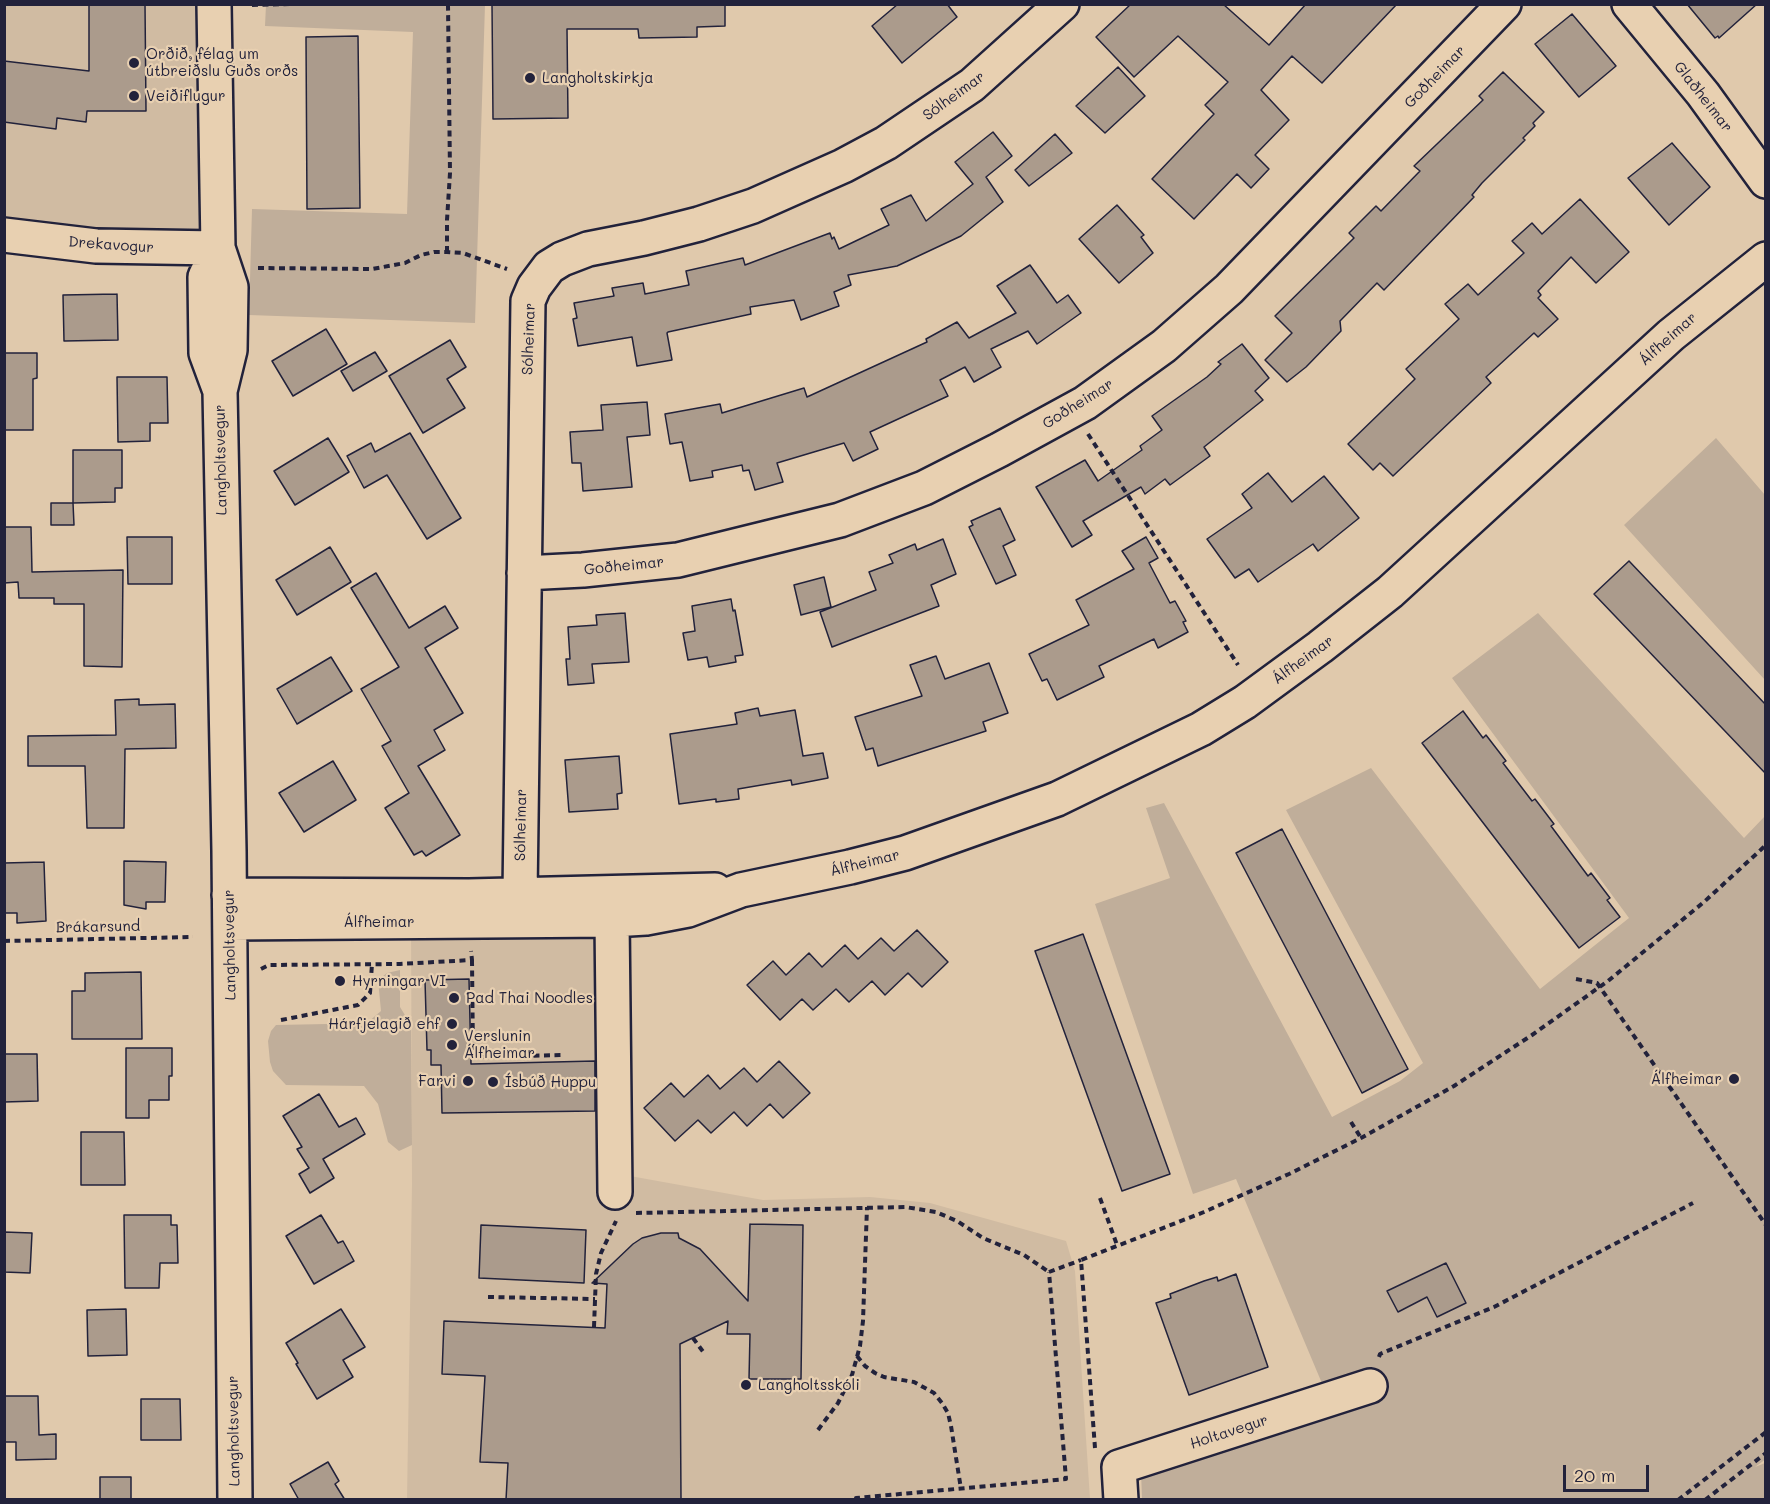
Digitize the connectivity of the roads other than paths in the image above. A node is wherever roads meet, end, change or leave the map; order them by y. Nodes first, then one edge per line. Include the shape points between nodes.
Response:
1 (214, 4) edge
2 (1062, 4) edge
3 (1504, 4) edge
4 (1639, 8) edge
5 (1766, 181) edge
6 (4, 235) edge
7 (218, 249) junction
8 (1766, 259) edge
9 (524, 573) junction
10 (741, 890) junction
11 (520, 894) junction
12 (229, 909) junction
13 (612, 920) junction
14 (501, 921) junction
15 (543, 921) junction
16 (617, 1202) road end
17 (1370, 1386) road end
18 (235, 1500) edge
19 (1120, 1500) edge

1 - 7 street, Langholtsvegur
2 - 9 street, Sólheimar via 972,85 886,143 843,166 753,206 699,224 588,249 549,267 528,301
3 - 9 street, Goðheimar via 1229,289 1164,346 1073,409 924,488 840,520 678,560
4 - 5 street, Glaðheimar
6 - 7 street, Drekavogur via 96,246
7 - 12 street, Langholtsvegur via 231,287 230,350 220,391
8 - 10 street, Álfheimar via 1671,335 1390,592 1280,677 1201,729 1057,799 1015,815 904,853
9 - 11 street, Sólheimar
10 - 11 street, Álfheimar
10 - 13 street, Álfheimar via 688,910
11 - 12 street, Álfheimar
11 - 14 street via 510,914
11 - 15 street via 525,906
12 - 14 street, Álfheimar
12 - 18 street, Langholtsvegur
13 - 15 street, Álfheimar
13 - 16 street
14 - 15 street, Álfheimar
17 - 19 street, Holtavegur via 1119,1467

